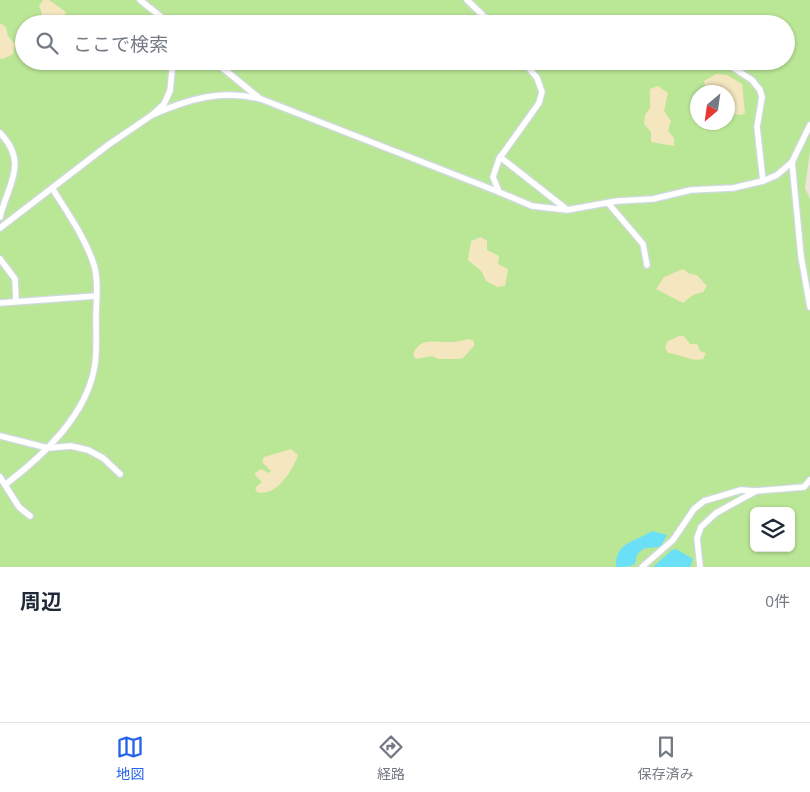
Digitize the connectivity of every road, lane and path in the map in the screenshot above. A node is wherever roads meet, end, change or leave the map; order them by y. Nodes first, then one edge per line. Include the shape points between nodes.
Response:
1 (140, 0) edge
2 (467, 0) edge
3 (160, 15) edge
4 (483, 15) edge
5 (172, 70) edge
6 (225, 70) edge
7 (530, 70) edge
8 (737, 70) edge
9 (261, 99) junction
10 (152, 115) junction
11 (810, 125) edge
12 (0, 133) edge
13 (500, 157) junction
14 (792, 162) junction
15 (763, 182) junction
16 (52, 188) junction
17 (499, 192) junction
18 (608, 203) junction
19 (567, 210) junction
20 (0, 217) edge
21 (0, 228) edge
22 (0, 259) edge
23 (647, 265) dead end
24 (96, 296) junction
25 (16, 301) junction
26 (0, 302) edge
27 (810, 307) edge
28 (0, 436) edge
29 (48, 448) junction
30 (120, 474) dead end
31 (0, 477) edge
32 (810, 480) edge
33 (6, 484) junction
34 (756, 491) junction
35 (30, 516) dead end
36 (642, 567) edge
37 (700, 567) edge

1 - 3 lane
2 - 4 lane
5 - 10 lane via 170,91 164,104
6 - 9 lane
7 - 13 lane via 542,92 539,103
8 - 15 lane via 752,80 762,97 757,127
9 - 10 lane via 243,94 201,97
9 - 17 lane
10 - 16 lane
11 - 14 lane
12 - 20 lane via 9,142 15,156 15,175
13 - 17 lane via 493,177
13 - 19 lane
14 - 15 lane
14 - 27 lane via 801,256
15 - 18 lane
16 - 21 lane
16 - 24 lane via 83,239 94,266
17 - 19 lane via 532,206
18 - 19 lane
18 - 23 lane via 643,244
22 - 25 lane via 15,278
24 - 25 lane
24 - 29 lane via 95,364 89,385 76,412
25 - 26 lane
28 - 29 lane
29 - 30 lane via 71,446 88,450
29 - 33 lane
31 - 33 lane
32 - 34 lane via 804,487
33 - 35 lane via 19,507
34 - 36 lane via 741,490 704,501 694,509 673,540
34 - 37 lane via 716,513 701,527 697,538

